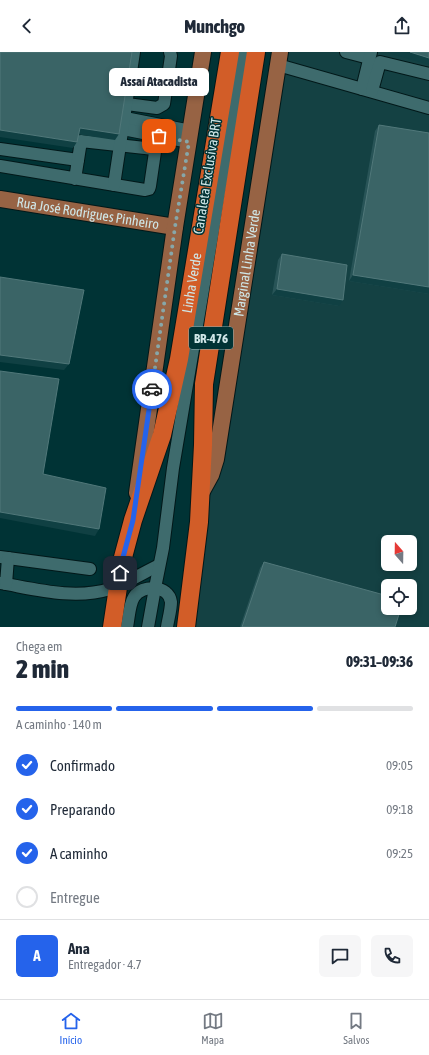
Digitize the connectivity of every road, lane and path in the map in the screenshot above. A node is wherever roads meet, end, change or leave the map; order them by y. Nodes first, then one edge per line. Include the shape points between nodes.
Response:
1 (134, 52) edge
2 (170, 52) edge
3 (203, 52) edge
4 (230, 52) edge
5 (243, 52) edge
6 (256, 52) edge
7 (346, 52) edge
8 (370, 55) edge
9 (279, 58) edge
10 (429, 74) edge
11 (367, 90) junction
12 (127, 104) junction
13 (429, 108) edge
14 (124, 124) junction
15 (190, 137) junction
16 (120, 145) junction
17 (0, 149) edge
18 (78, 160) junction
19 (0, 166) edge
20 (75, 179) junction
21 (114, 185) junction
22 (0, 199) edge
23 (175, 227) junction
24 (200, 495) junction
25 (133, 520) junction
26 (4, 558) edge
27 (160, 565) junction
28 (90, 569) dead end
29 (3, 584) edge
30 (118, 585) junction
31 (155, 588) junction
32 (112, 627) edge
33 (127, 627) edge
34 (148, 627) edge
35 (167, 627) edge
36 (186, 627) edge

1 - 12 street
2 - 12 street via 164,104 157,108
3 - 15 main road
4 - 25 highway, Linha Verde / BR-476 via 179,359 162,435
5 - 27 street, Canaleta Exclusiva BRT via 173,468
6 - 24 highway, Linha Verde / BR-476 via 204,384
7 - 8 street
8 - 11 street
9 - 11 street
9 - 24 main road, Marginal Linha Verde via 216,459
10 - 11 street via 380,62
11 - 13 street
12 - 14 street
14 - 15 street
14 - 16 street
15 - 23 main road
16 - 18 street via 81,141
16 - 21 street
16 - 21 street via 154,149 150,186 145,190
17 - 18 street
18 - 20 street
19 - 20 street
20 - 21 street
22 - 23 main road, Rua José Rodrigues Pinheiro
23 - 25 main road
24 - 36 highway, Linha Verde / BR-476 via 198,536
25 - 30 highway, Linha Verde / BR-476
26 - 28 street
26 - 29 street
27 - 30 street
27 - 31 street, Canaleta Exclusiva BRT
29 - 30 street via 68,594 94,592
30 - 32 highway, Linha Verde / BR-476
31 - 33 street via 140,591 134,596
31 - 34 street, Canaleta Exclusiva BRT
31 - 35 street via 168,595 171,602

